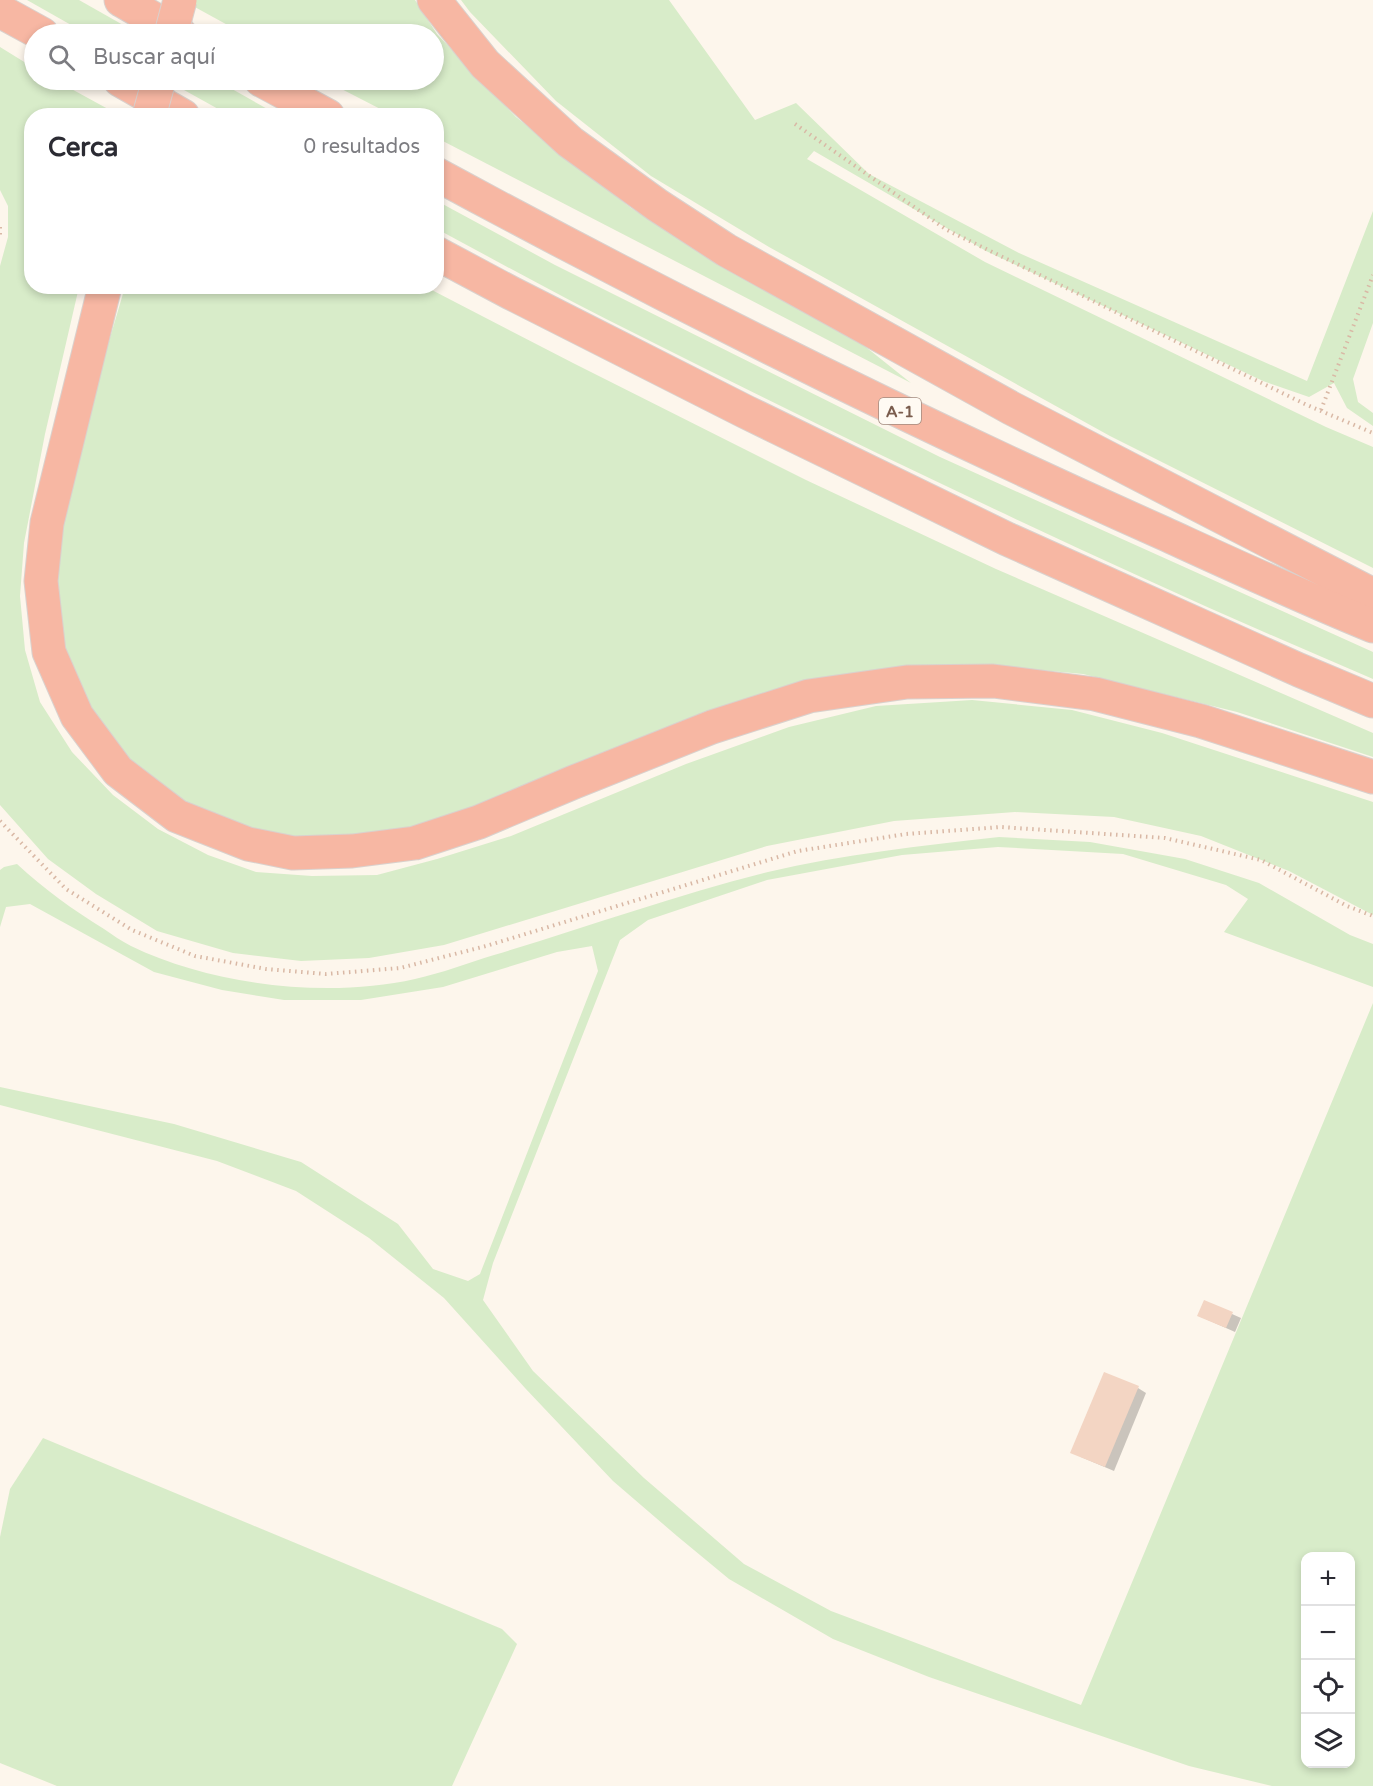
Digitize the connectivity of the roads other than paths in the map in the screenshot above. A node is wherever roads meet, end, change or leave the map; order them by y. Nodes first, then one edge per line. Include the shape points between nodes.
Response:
1 (121, 0) edge
2 (180, 0) edge
3 (434, 0) edge
4 (0, 10) edge
5 (24, 24) edge
6 (163, 24) edge
7 (174, 24) edge
8 (138, 90) edge
9 (156, 90) edge
10 (280, 90) edge
11 (151, 108) edge
12 (169, 108) edge
13 (313, 108) edge
14 (444, 178) edge
15 (444, 257) edge
16 (103, 294) edge
17 (1373, 595) edge
18 (1373, 626) edge
19 (1373, 701) edge
20 (1373, 777) edge

1 - 6 highway
2 - 7 highway, bridge
3 - 17 highway via 485,64 570,142 726,249 1011,408
4 - 5 highway
8 - 12 highway
9 - 11 highway, bridge
10 - 13 highway
14 - 18 highway, A-1 via 1020,470
15 - 19 highway via 746,412 1007,539
16 - 20 highway via 47,523 41,581 48,652 76,716 118,771 177,816 248,844 293,853 415,843 479,822 734,720 809,696 907,682 993,681 1095,694 1201,721

